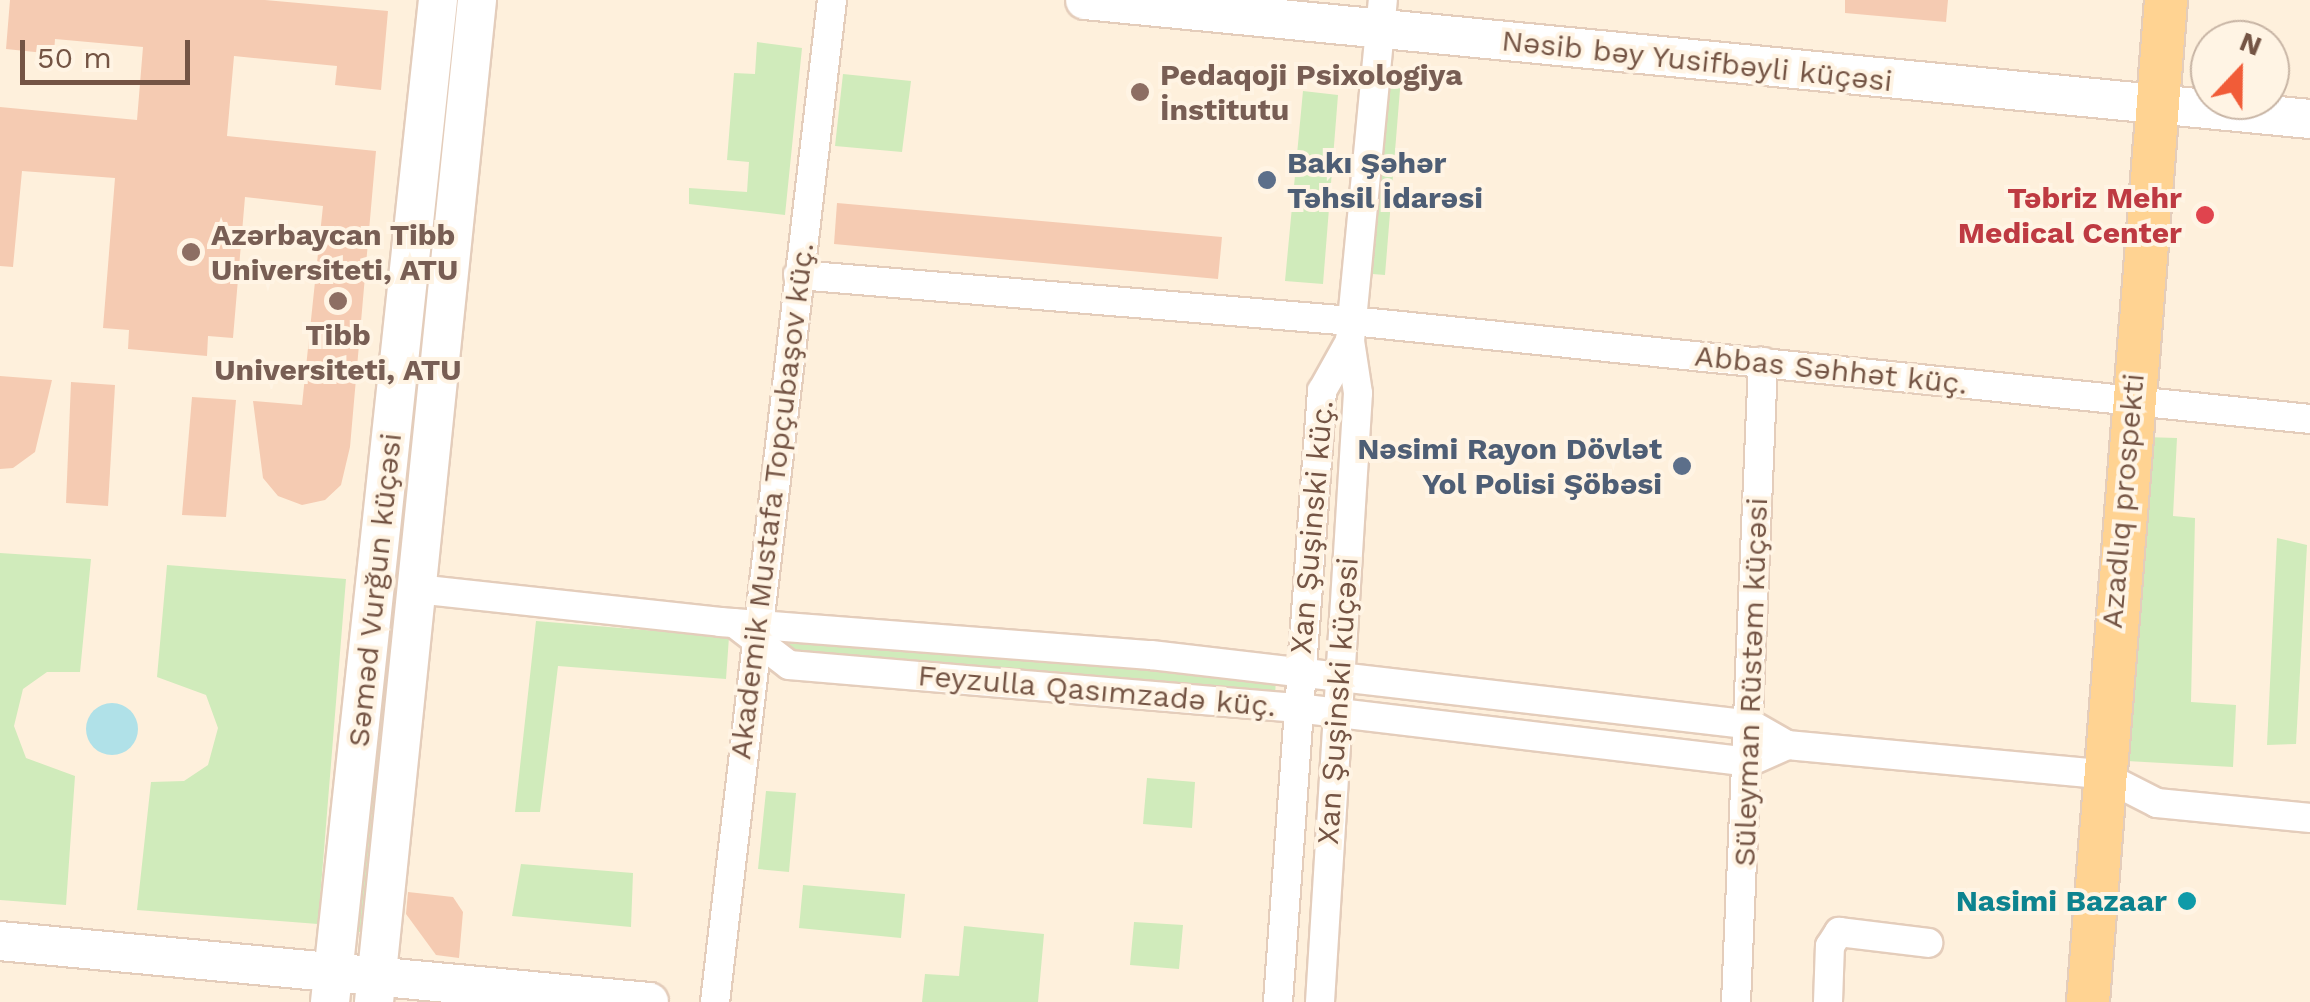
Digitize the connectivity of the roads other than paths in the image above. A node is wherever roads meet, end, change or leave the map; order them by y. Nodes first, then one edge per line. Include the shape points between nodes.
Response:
1 (438, 0) edge
2 (477, 0) edge
3 (832, 0) edge
4 (1085, 0) edge
5 (2166, 0) edge
6 (1382, 15) edge
7 (2157, 104) junction
8 (2310, 119) edge
9 (798, 275) junction
10 (1351, 331) junction
11 (1764, 362) junction
12 (2131, 401) junction
13 (2310, 419) edge
14 (416, 588) junction
15 (750, 631) junction
16 (1300, 672) junction
17 (1339, 680) junction
18 (1297, 708) junction
19 (1338, 712) junction
20 (1752, 725) junction
21 (1787, 746) junction
22 (1749, 762) junction
23 (2100, 774) junction
24 (2310, 818) edge
25 (0, 942) edge
26 (1928, 942) dead end
27 (332, 984) edge
28 (376, 987) edge
29 (649, 1002) edge
30 (715, 1002) edge
31 (1278, 1002) edge
32 (1320, 1002) edge
33 (1736, 1002) edge
34 (1828, 1002) edge
35 (2088, 1002) edge

1 - 27 main road, Səməd Vurğun küçəsi
2 - 14 main road, Səməd Vurğun küçəsi
3 - 9 street, Akademik Mustafa Topçubaşov küç.
4 - 6 main road, Nəsib bəy Yusifbəyli küçəsi
5 - 7 main road, Azadlıq prospekti
6 - 7 main road, Nəsib bəy Yusifbəyli küçəsi
6 - 10 street, Xan Şuşinski küç.
7 - 8 main road, Nəsib bəy Yusifbəyli küçəsi
7 - 12 main road, Azadlıq prospekti
9 - 10 street, Abbas Səhhət küç.
9 - 15 street, Akademik Mustafa Topçubaşov küç.
10 - 11 street, Abbas Səhhət küç.
10 - 16 street, Xan Şuşinski küç. via 1322,391
10 - 17 street, Xan Şuşinski küçəsi via 1358,393
11 - 12 street, Abbas Səhhət küç.
11 - 20 street, Süleyman Rüstəm küçəsi
12 - 13 street, Abbas Səhhət küç.
12 - 23 main road, Azadlıq prospekti
14 - 15 street, Feyzulla Qasımzadə küç.
14 - 28 main road, Səməd Vurğun küçəsi
15 - 16 street, Feyzulla Qasımzadə küç.
15 - 18 street, Feyzulla Qasımzadə küç. via 789,665
15 - 30 street, Akademik Mustafa Topçubaşov küç.
16 - 17 street, Feyzulla Qasımzadə küç.
16 - 18 street, Xan Şuşinski küç.
17 - 19 street, Xan Şuşinski küçəsi
17 - 20 street, Feyzulla Qasımzadə küç.
18 - 19 street, Feyzulla Qasımzadə küç.
18 - 31 street, Xan Şuşinski küç.
19 - 22 street, Feyzulla Qasımzadə küç.
19 - 32 street, Xan Şuşinski küçəsi
20 - 21 street, Feyzulla Qasımzadə küç.
20 - 22 street, Süleyman Rüstəm küçəsi
21 - 22 street, Feyzulla Qasımzadə küç.
21 - 23 street, Feyzulla Qasımzadə küç.
22 - 33 street, Süleyman Rüstəm küçəsi
23 - 24 street, Feyzulla Qasımzadə küç. via 2157,803
23 - 35 main road, Azadlıq prospekti
25 - 27 main road
26 - 34 street via 1839,932 1830,946
27 - 28 main road
28 - 29 main road

